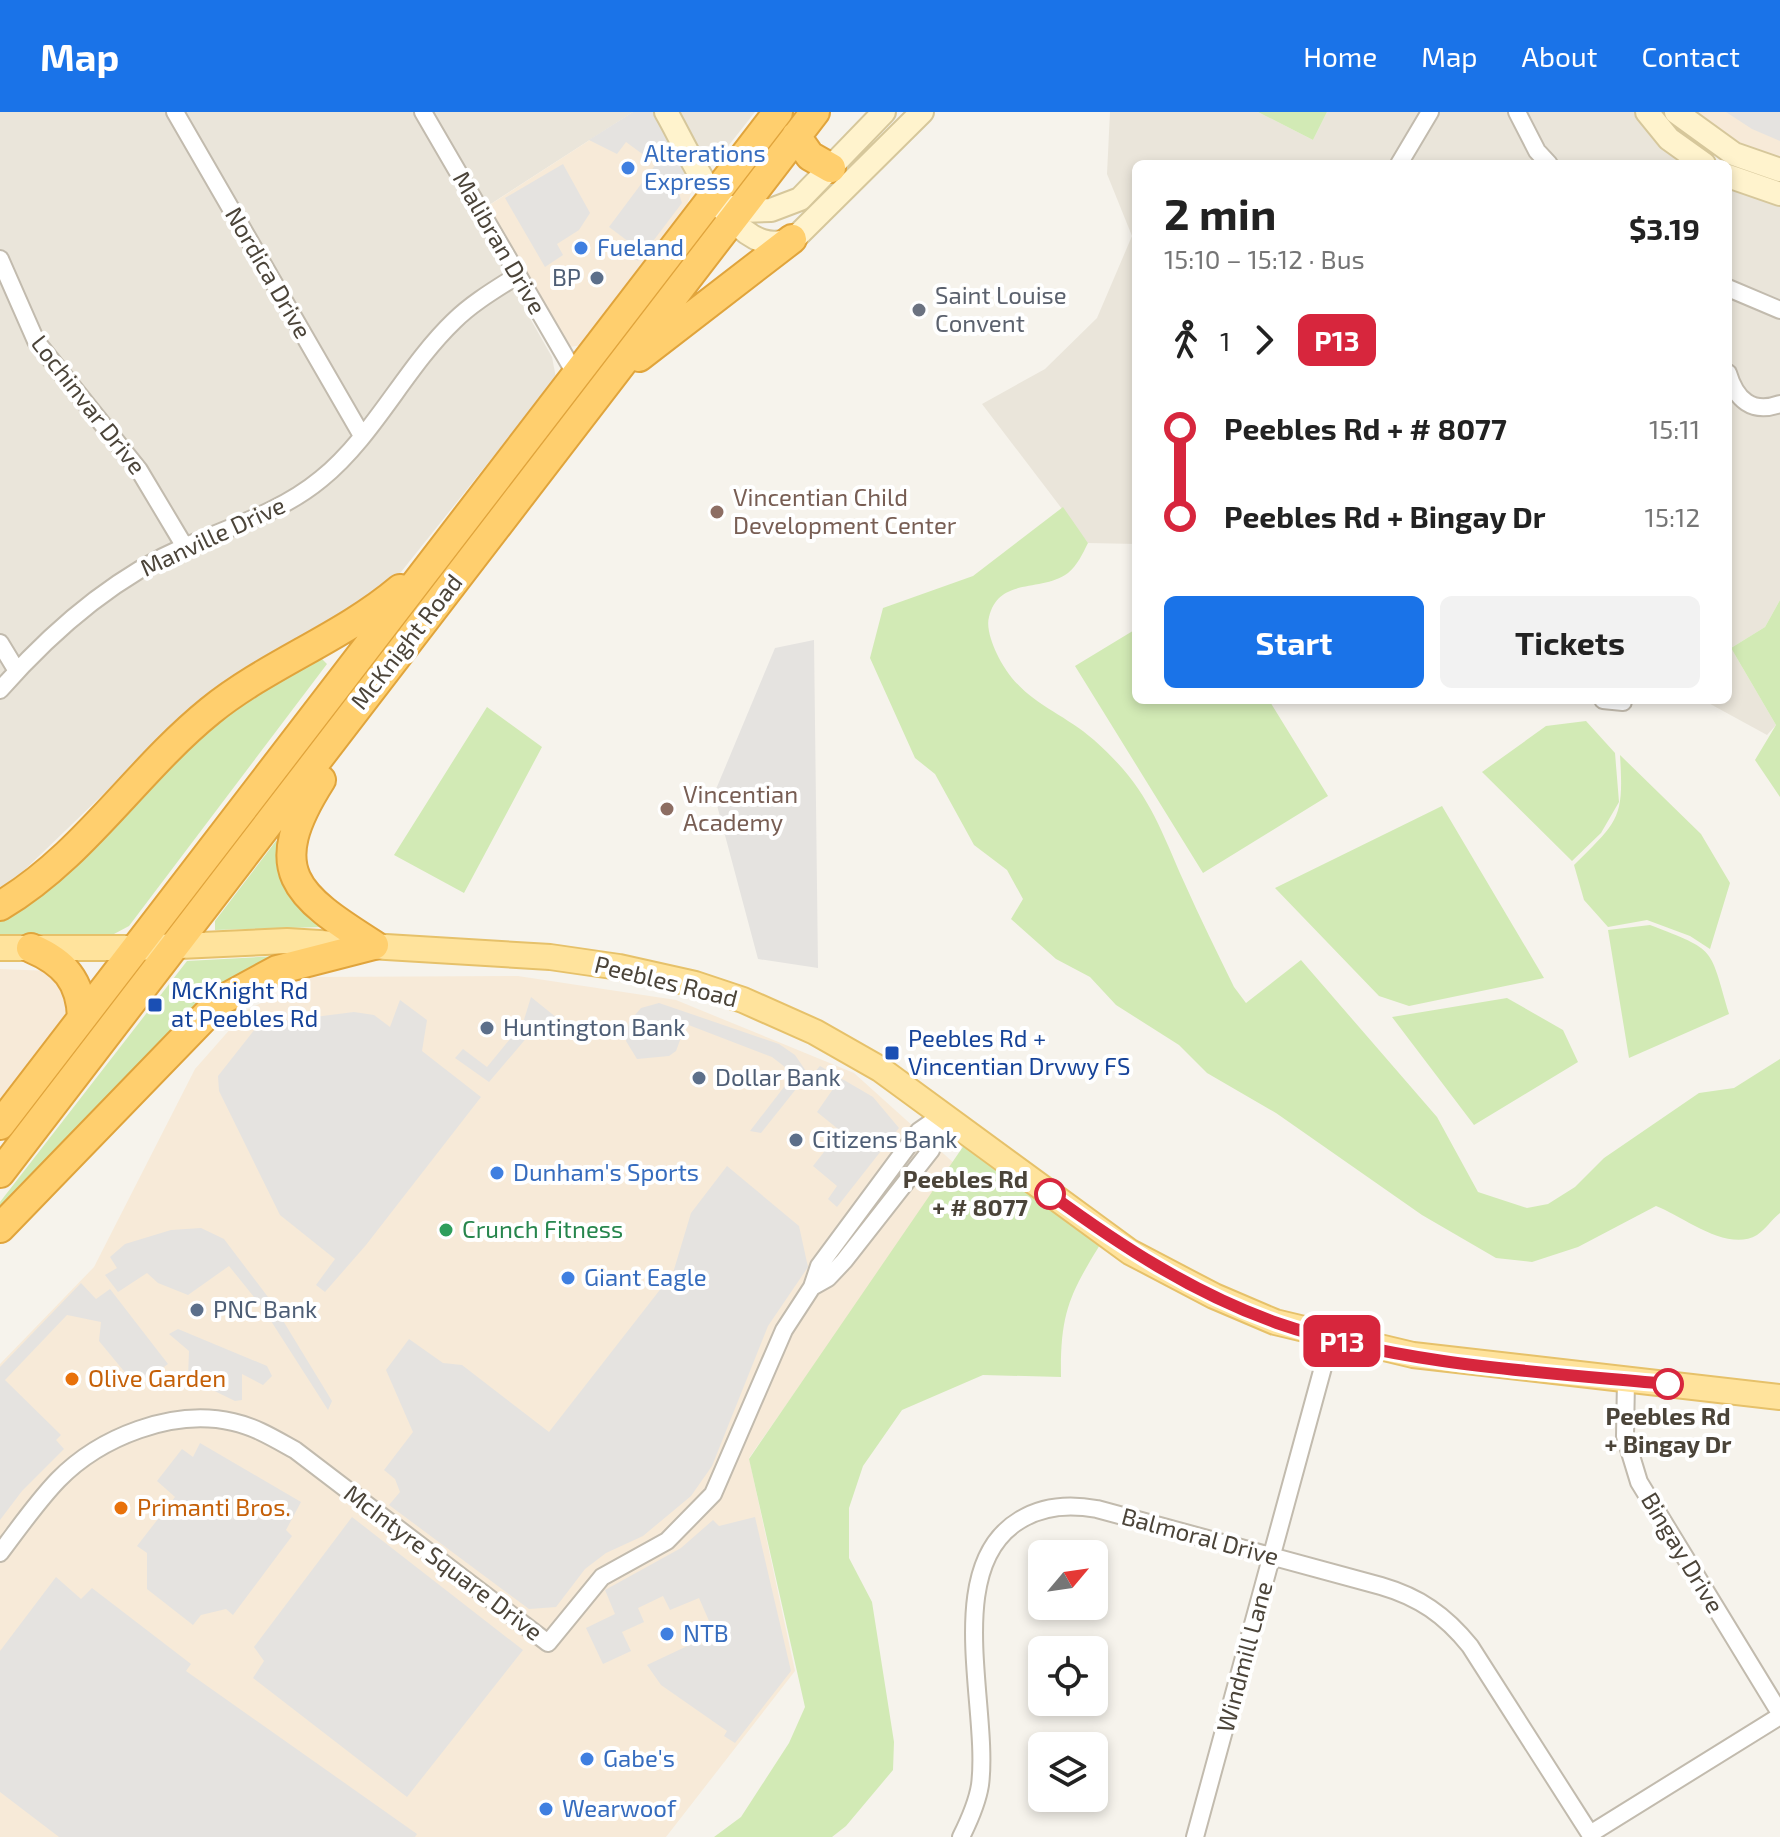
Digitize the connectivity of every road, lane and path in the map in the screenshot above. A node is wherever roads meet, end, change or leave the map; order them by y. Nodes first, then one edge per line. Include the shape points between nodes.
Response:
1 (175, 112) edge
2 (423, 112) edge
3 (666, 112) edge
4 (778, 112) edge
5 (815, 112) edge
6 (884, 112) edge
7 (922, 112) edge
8 (1430, 112) edge
9 (1517, 112) edge
10 (1647, 112) edge
11 (1676, 112) edge
12 (796, 136) junction
13 (1703, 159) edge
14 (1401, 160) edge
15 (1545, 160) edge
16 (1732, 163) edge
17 (831, 168) junction
18 (1780, 170) edge
19 (1732, 177) edge
20 (1780, 194) edge
21 (714, 195) junction
22 (734, 216) junction
23 (792, 239) junction
24 (0, 259) edge
25 (518, 275) junction
26 (1732, 290) edge
27 (1780, 310) edge
28 (576, 375) junction
29 (1732, 384) edge
30 (605, 385) junction
31 (1780, 404) edge
32 (361, 434) junction
33 (185, 547) junction
34 (434, 560) junction
35 (420, 625) junction
36 (0, 643) edge
37 (17, 671) junction
38 (0, 690) edge
39 (0, 906) edge
40 (374, 945) junction
41 (174, 946) junction
42 (0, 948) edge
43 (31, 948) junction
44 (136, 948) junction
45 (82, 1018) junction
46 (942, 1115) junction
47 (0, 1125) edge
48 (0, 1173) edge
49 (0, 1228) edge
50 (1331, 1338) junction
51 (1626, 1380) junction
52 (1780, 1397) edge
53 (0, 1553) edge
54 (1273, 1556) junction
55 (1780, 1715) edge
56 (1591, 1836) edge
57 (961, 1837) edge
58 (1195, 1837) edge

1 - 32 street, Nordica Drive
2 - 25 street, Malibran Drive
3 - 21 street
4 - 21 highway, McKnight Road
5 - 12 highway, McKnight Road
6 - 17 street
7 - 23 street
8 - 14 street
9 - 15 street
10 - 13 street via 1669,139
11 - 13 street
12 - 17 highway via 810,156
12 - 22 highway, McKnight Road
16 - 18 street
17 - 22 street via 791,205
19 - 20 street
21 - 22 street
21 - 28 highway, McKnight Road
22 - 23 street via 764,242
22 - 30 highway, McKnight Road
23 - 30 highway
24 - 33 street, Lochinvar Drive via 36,341 139,470
25 - 28 street, Malibran Drive
25 - 32 street, Manville Drive via 453,321
26 - 27 street
28 - 34 highway, McKnight Road
29 - 31 street via 1750,406
30 - 35 highway, McKnight Road
32 - 33 street, Manville Drive via 331,471 294,499
33 - 37 street, Manville Drive via 93,602
34 - 39 highway via 369,612 213,708 55,865
34 - 44 highway, McKnight Road
35 - 40 highway via 309,798 293,840 294,871 307,897
35 - 41 highway, McKnight Road
36 - 37 street
37 - 38 street, Manville Drive
40 - 41 main road, Peebles Road via 287,941
40 - 46 main road, Peebles Road via 572,960 719,991 849,1051
40 - 49 highway via 277,970 220,1001
41 - 44 main road, Peebles Road
41 - 48 highway, McKnight Road
42 - 43 main road, Peebles Road
43 - 44 main road, Peebles Road
43 - 45 highway via 57,961 71,976
44 - 45 highway, McKnight Road
45 - 47 highway, McKnight Road
46 - 50 main road, Peebles Road via 1159,1269 1241,1309
46 - 53 street, McIntyre Square Drive via 919,1131 819,1266 784,1330 713,1494 667,1541 602,1577 548,1643 295,1450 254,1428 225,1420 163,1424 94,1452 57,1481
50 - 51 main road, Peebles Road via 1413,1355
50 - 54 street, Windmill Lane
51 - 52 main road, Peebles Road
51 - 55 street, Bingay Drive via 1625,1436 1639,1482
54 - 56 street, Balmoral Drive via 1405,1593 1440,1614 1470,1646
54 - 57 street, Balmoral Drive via 1084,1507 1038,1511 998,1536 981,1565 976,1588 980,1785
54 - 58 street, Windmill Lane
55 - 56 street

